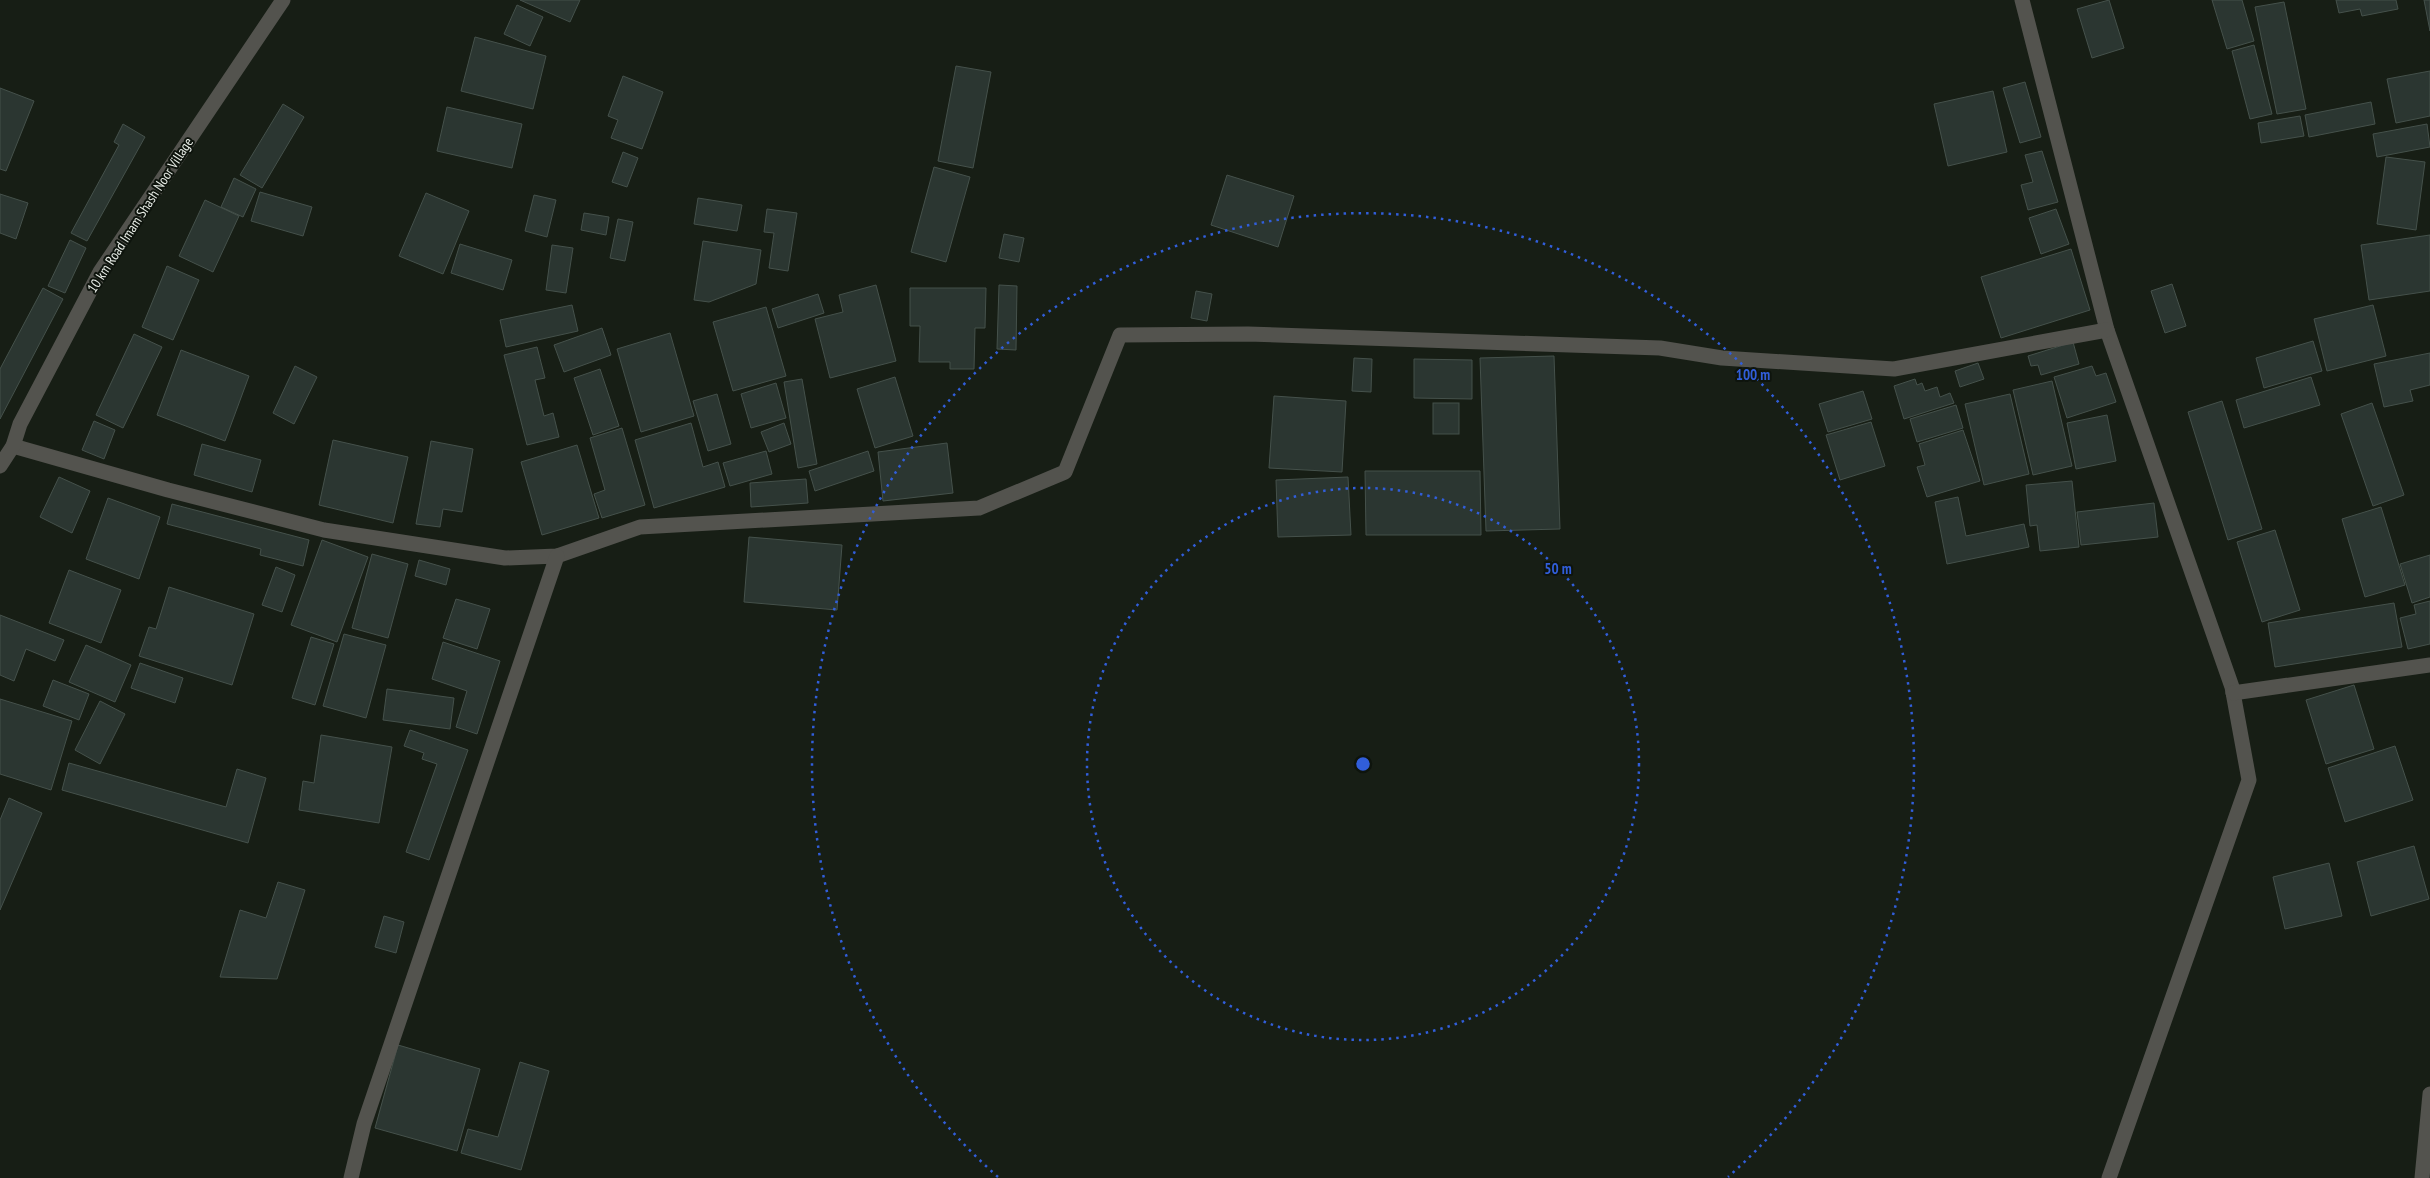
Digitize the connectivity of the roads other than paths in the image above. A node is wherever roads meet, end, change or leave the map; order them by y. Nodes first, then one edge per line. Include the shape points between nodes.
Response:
1 (283, 0) edge
2 (2022, 0) edge
3 (2107, 330) junction
4 (13, 446) junction
5 (0, 466) edge
6 (557, 556) junction
7 (2430, 665) edge
8 (2233, 693) junction
9 (2430, 1094) edge
10 (351, 1178) edge
11 (2109, 1178) edge
12 (2422, 1178) edge

1 - 4 street, 10 km Road Imam Shash Noor Village via 100,272 20,424
2 - 3 street
3 - 6 street via 1894,369 1722,358 1660,348 1248,334 1120,335 1065,472 980,508 640,527
3 - 8 street
4 - 5 street, 10 km Road Imam Shash Noor Village
4 - 6 street via 324,530 506,558
6 - 10 street via 364,1124
7 - 8 street
8 - 11 street via 2249,780
9 - 12 street

